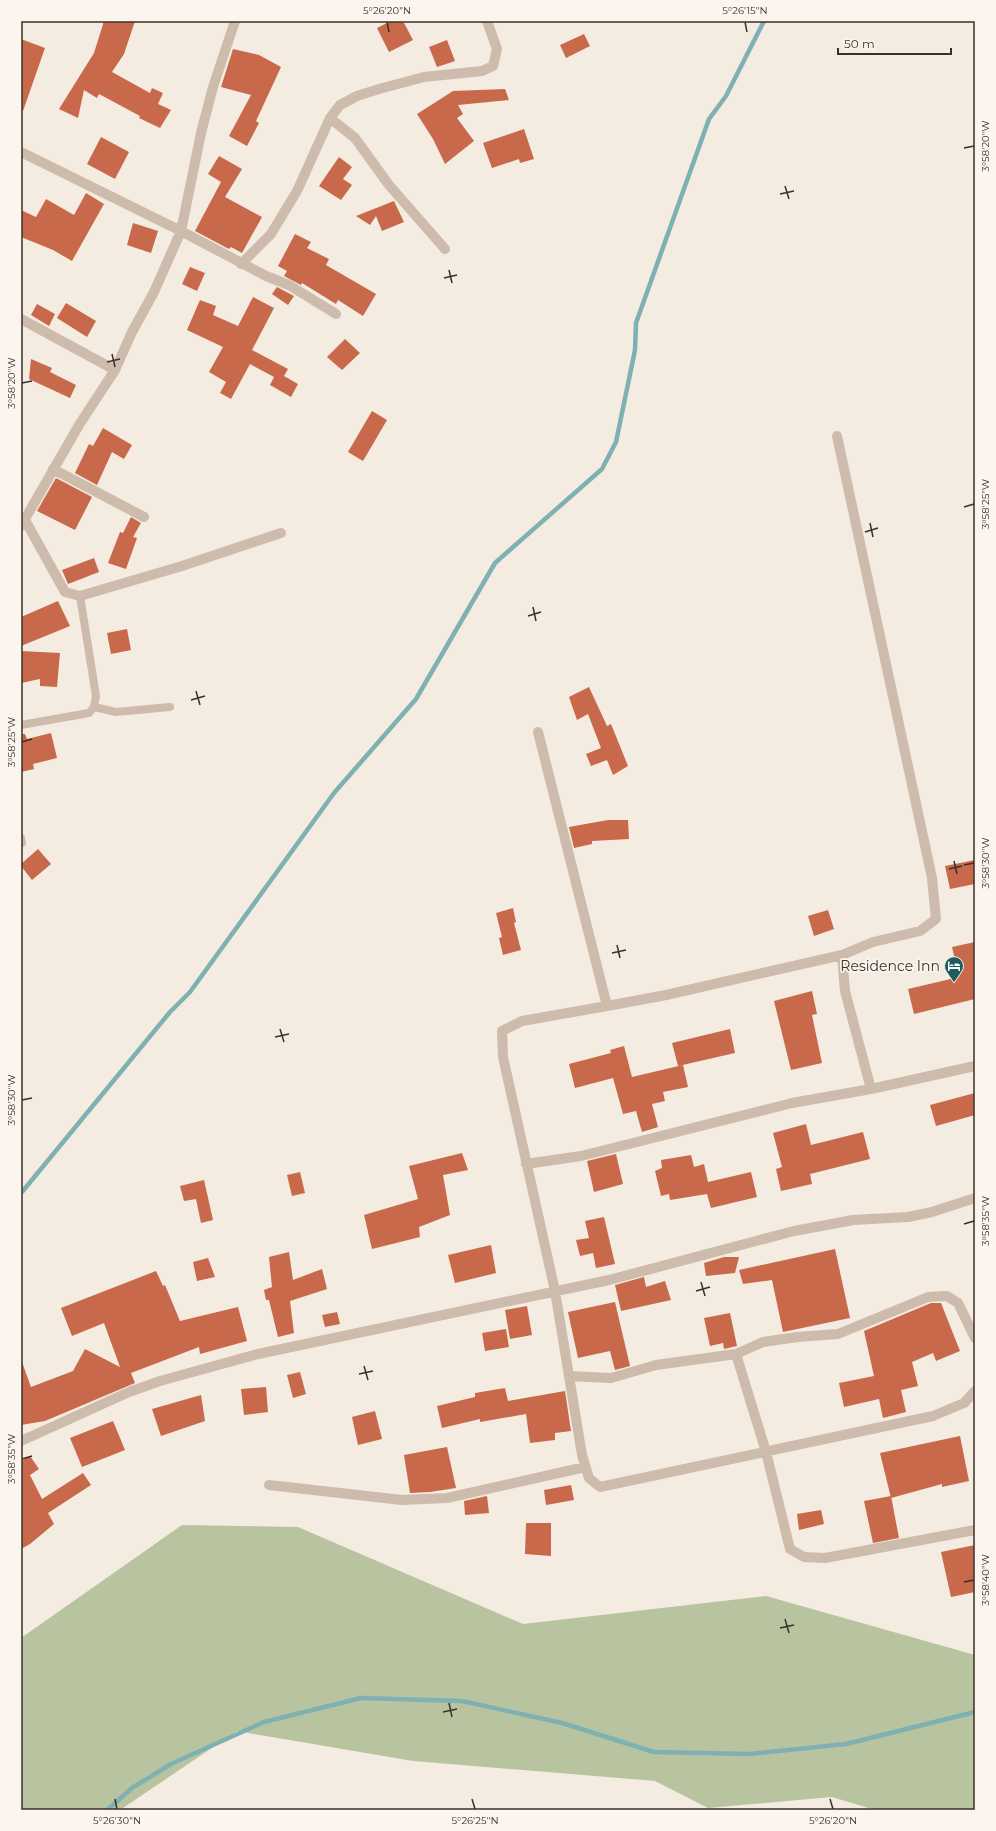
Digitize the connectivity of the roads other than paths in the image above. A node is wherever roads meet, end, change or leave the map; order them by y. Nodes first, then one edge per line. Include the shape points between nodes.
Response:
1 (235, 21) edge
2 (487, 21) edge
3 (330, 118) junction
4 (21, 152) edge
5 (181, 231) junction
6 (445, 249) dead end
7 (241, 264) junction
8 (336, 314) dead end
9 (21, 319) edge
10 (115, 370) junction
11 (837, 436) dead end
12 (53, 469) junction
13 (144, 517) dead end
14 (23, 523) edge
15 (281, 533) dead end
16 (80, 596) junction
17 (94, 707) junction
18 (170, 707) dead end
19 (21, 725) edge
20 (538, 732) dead end
21 (842, 955) junction
22 (607, 1006) junction
23 (975, 1066) edge
24 (870, 1089) junction
25 (526, 1164) junction
26 (975, 1198) edge
27 (555, 1292) junction
28 (975, 1338) edge
29 (736, 1354) junction
30 (569, 1376) junction
31 (975, 1391) edge
32 (21, 1441) edge
33 (766, 1452) junction
34 (585, 1467) junction
35 (269, 1485) dead end
36 (975, 1530) edge

1 - 5 street via 201,133
2 - 3 street via 497,49 493,66 482,71 424,77 379,88 340,105
3 - 6 street via 355,138 389,185
3 - 7 street via 298,191 271,234
4 - 5 street
5 - 7 street
5 - 10 street
7 - 8 street via 289,285
9 - 10 street
10 - 12 street
11 - 21 street via 929,863 936,919 920,931 872,942
12 - 13 street
12 - 14 street
14 - 16 street via 65,592
15 - 16 street
16 - 17 lane via 96,696
17 - 18 lane via 116,712
17 - 19 lane via 89,713
20 - 22 street
21 - 22 street via 666,996
21 - 24 street via 845,991
22 - 25 street via 522,1021 502,1031 503,1057
23 - 24 street
24 - 25 street via 792,1103 581,1156
25 - 27 street
26 - 27 street via 908,1217 853,1220 794,1231
27 - 30 street
27 - 32 street via 258,1354 160,1381 129,1392
28 - 29 street via 958,1303 947,1296 928,1297 838,1334 763,1342
29 - 30 street via 656,1365 611,1378
29 - 33 street
30 - 34 street
31 - 33 street via 964,1403 933,1416
33 - 34 street via 600,1487 589,1478
33 - 36 street via 790,1549 804,1557 825,1558
34 - 35 street via 447,1498 402,1500

